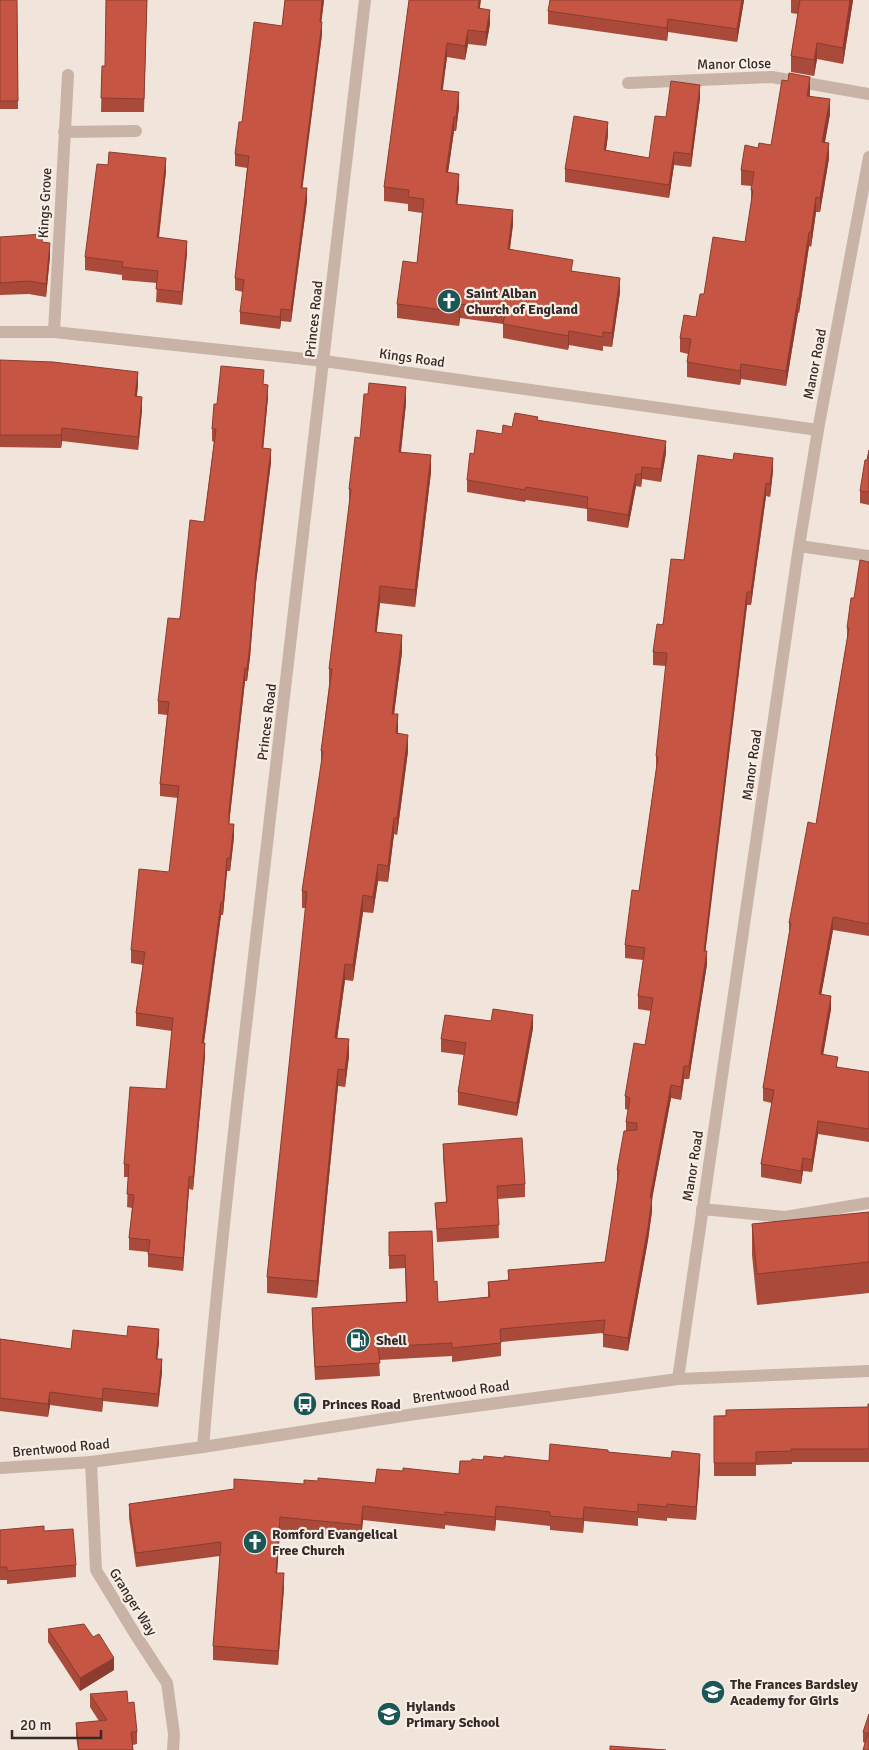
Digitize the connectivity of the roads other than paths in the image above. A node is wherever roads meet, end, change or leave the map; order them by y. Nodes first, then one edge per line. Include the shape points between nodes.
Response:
1 (365, 0) edge
2 (68, 76) dead end
3 (628, 83) dead end
4 (869, 94) edge
5 (136, 131) dead end
6 (64, 132) junction
7 (869, 158) edge
8 (0, 332) edge
9 (54, 332) junction
10 (324, 361) junction
11 (818, 430) junction
12 (799, 546) junction
13 (869, 556) edge
14 (869, 1203) edge
15 (702, 1209) junction
16 (869, 1371) edge
17 (678, 1379) junction
18 (203, 1447) junction
19 (91, 1462) junction
20 (0, 1468) edge
21 (173, 1750) edge

1 - 10 street, Princes Road
2 - 6 street, Kings Grove
3 - 4 street, Manor Close via 772,77
5 - 6 street
6 - 9 street, Kings Grove
7 - 11 street, Manor Road
8 - 9 street, Kings Road
9 - 10 street, Kings Road
10 - 11 street, Kings Road
10 - 18 street, Princes Road via 230,1166
11 - 12 street, Manor Road
12 - 13 street
12 - 15 street, Manor Road
14 - 15 street via 785,1217
15 - 17 street, Manor Road
16 - 17 street, Brentwood Road
17 - 18 street, Brentwood Road via 415,1414
18 - 19 street, Brentwood Road
19 - 20 street, Brentwood Road
19 - 21 street, Granger Way via 96,1570 167,1682

